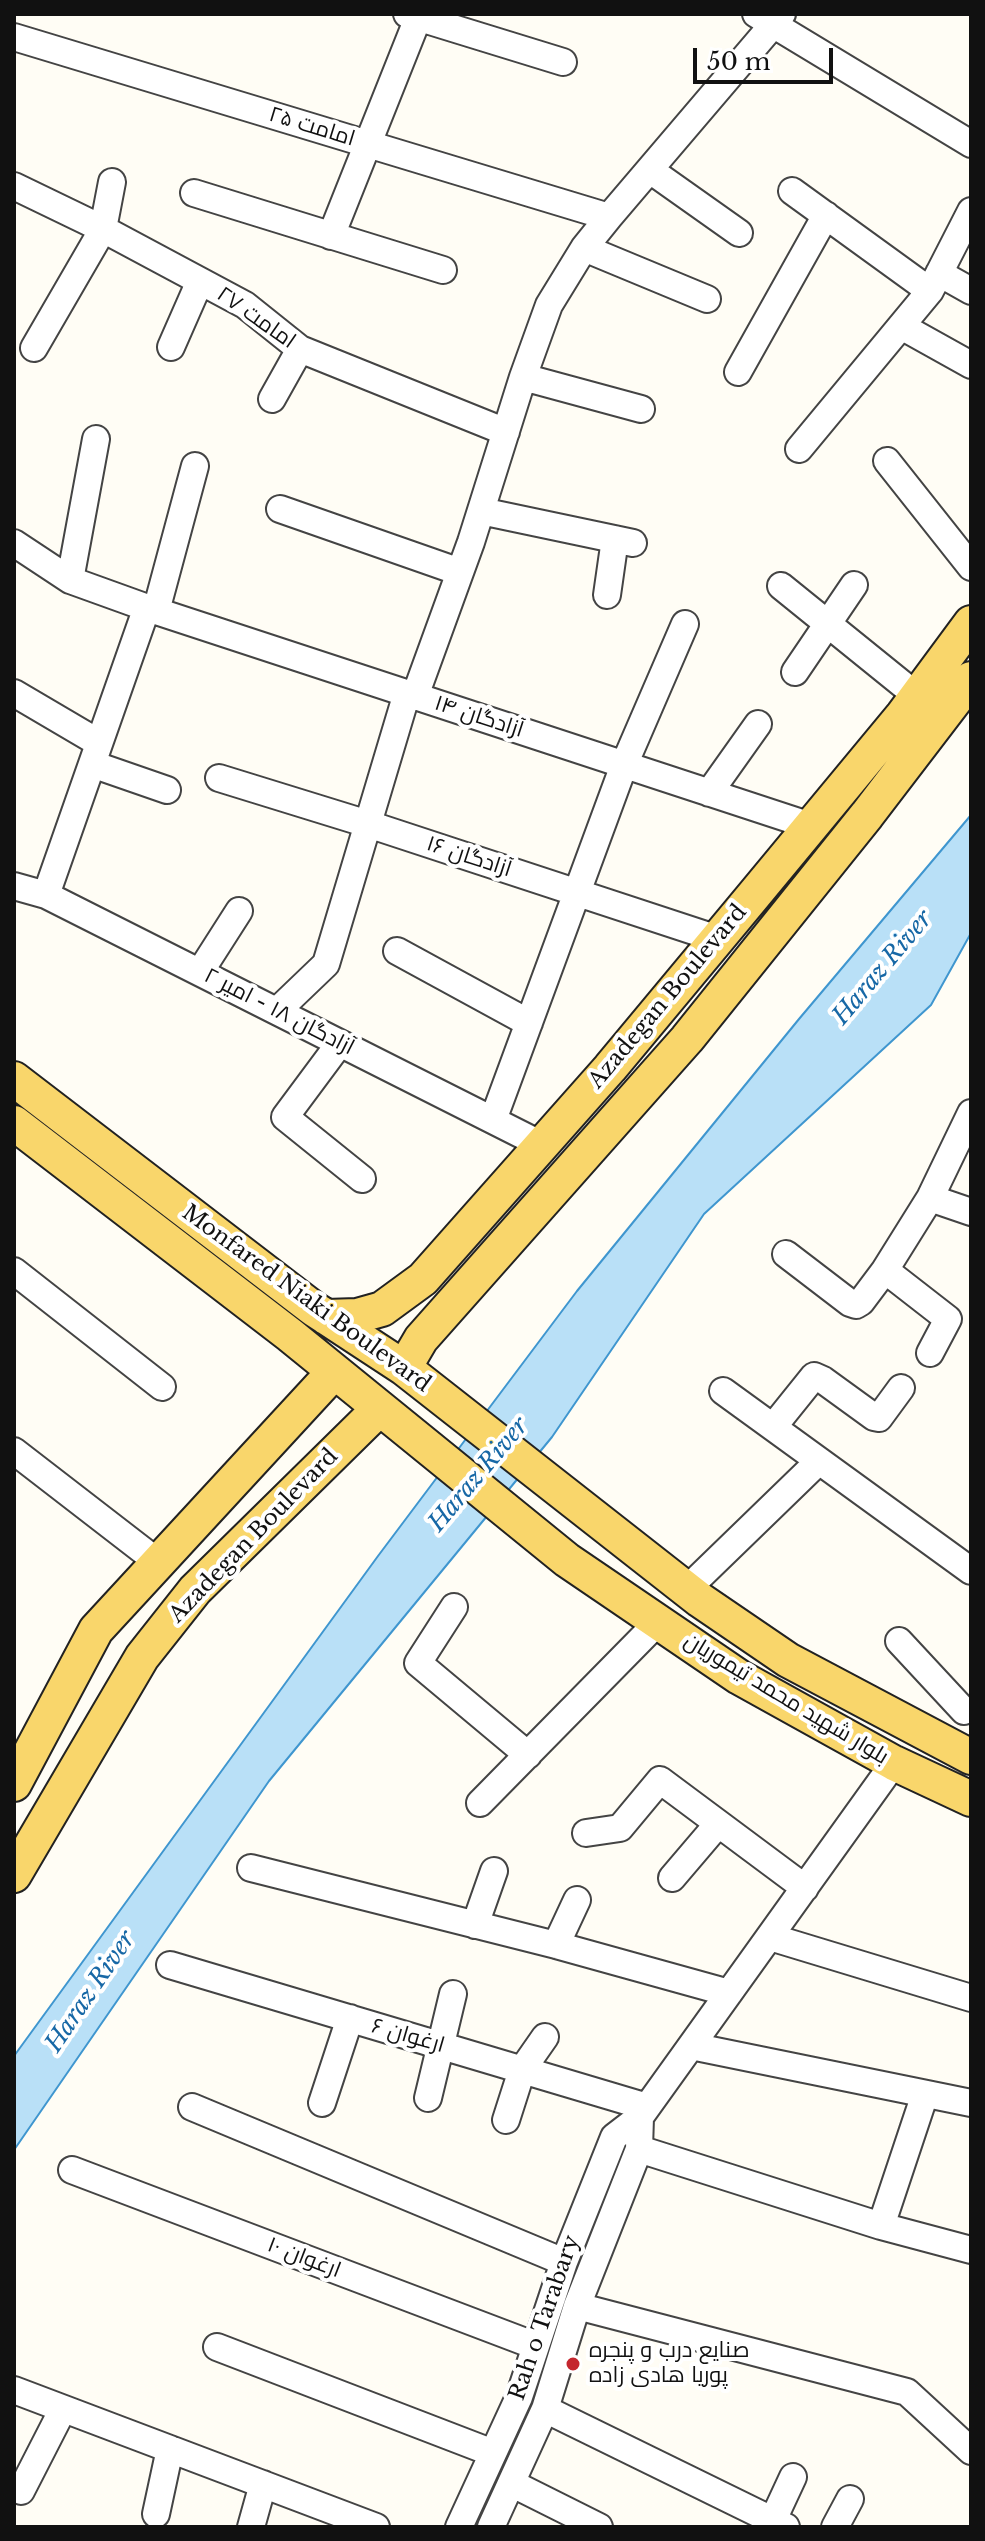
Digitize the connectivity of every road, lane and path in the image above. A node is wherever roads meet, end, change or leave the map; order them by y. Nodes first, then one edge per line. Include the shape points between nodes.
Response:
1 (412, 16) edge
2 (771, 18) edge
3 (14, 37) edge
4 (563, 62) dead end
5 (368, 144) junction
6 (971, 144) edge
7 (650, 170) junction
8 (112, 182) dead end
9 (792, 191) dead end
10 (194, 193) dead end
11 (18, 197) edge
12 (971, 211) edge
13 (826, 215) junction
14 (609, 217) junction
15 (103, 229) junction
16 (739, 233) dead end
17 (331, 236) junction
18 (584, 248) junction
19 (443, 270) dead end
20 (200, 281) junction
21 (934, 282) junction
22 (971, 291) edge
23 (707, 299) dead end
24 (901, 326) junction
25 (171, 347) dead end
26 (34, 348) dead end
27 (300, 349) junction
28 (971, 365) edge
29 (738, 372) dead end
30 (523, 377) junction
31 (272, 399) dead end
32 (641, 409) dead end
33 (506, 432) junction
34 (96, 439) dead end
35 (799, 449) dead end
36 (887, 461) dead end
37 (195, 466) dead end
38 (280, 509) dead end
39 (481, 511) junction
40 (14, 543) edge
41 (971, 567) edge
42 (460, 572) junction
43 (70, 580) junction
44 (854, 585) dead end
45 (781, 586) dead end
46 (607, 595) dead end
47 (152, 609) junction
48 (971, 623) edge
49 (685, 624) dead end
50 (828, 624) junction
51 (795, 672) dead end
52 (971, 679) edge
53 (14, 693) edge
54 (411, 694) junction
55 (917, 696) junction
56 (758, 724) dead end
57 (96, 753) junction
58 (624, 765) junction
59 (219, 778) dead end
60 (167, 790) dead end
61 (709, 793) junction
62 (368, 824) junction
63 (811, 826) junction
64 (14, 886) edge
65 (577, 892) junction
66 (46, 895) junction
67 (239, 911) dead end
68 (718, 939) junction
69 (397, 951) dead end
70 (200, 972) junction
71 (277, 1011) junction
72 (529, 1023) junction
73 (340, 1043) junction
74 (620, 1056) junction
75 (653, 1078) junction
76 (14, 1079) edge
77 (971, 1113) edge
78 (493, 1120) junction
79 (14, 1123) edge
80 (91, 1138) junction
81 (542, 1145) junction
82 (69, 1166) junction
83 (142, 1178) junction
84 (362, 1179) dead end
85 (930, 1198) junction
86 (118, 1203) junction
87 (971, 1212) edge
88 (786, 1254) dead end
89 (885, 1270) junction
90 (14, 1271) edge
91 (326, 1317) junction
92 (930, 1353) dead end
93 (404, 1368) junction
94 (334, 1372) junction
95 (162, 1387) dead end
96 (901, 1388) dead end
97 (723, 1391) dead end
98 (379, 1409) junction
99 (773, 1427) junction
100 (14, 1451) edge
101 (819, 1461) junction
102 (596, 1521) joint
103 (567, 1560) joint
104 (159, 1563) junction
105 (971, 1571) edge
106 (195, 1590) junction
107 (686, 1590) junction
108 (454, 1607) dead end
109 (716, 1611) junction
110 (658, 1622) junction
111 (687, 1641) junction
112 (899, 1641) dead end
113 (968, 1709) edge
114 (930, 1737) junction
115 (528, 1755) junction
116 (971, 1757) edge
117 (894, 1763) junction
118 (14, 1784) edge
119 (971, 1799) edge
120 (480, 1803) dead end
121 (718, 1824) junction
122 (586, 1833) dead end
123 (251, 1868) dead end
124 (494, 1871) dead end
125 (14, 1875) edge
126 (672, 1878) dead end
127 (805, 1888) junction
128 (577, 1900) dead end
129 (475, 1925) junction
130 (770, 1937) junction
131 (556, 1945) junction
132 (170, 1965) dead end
133 (729, 1993) junction
134 (453, 1994) dead end
135 (971, 1998) edge
136 (350, 2018) junction
137 (545, 2037) dead end
138 (441, 2045) junction
139 (691, 2046) junction
140 (522, 2070) junction
141 (925, 2094) junction
142 (428, 2098) dead end
143 (322, 2103) dead end
144 (971, 2103) edge
145 (192, 2107) dead end
146 (643, 2112) junction
147 (506, 2120) dead end
148 (639, 2149) junction
149 (72, 2170) dead end
150 (881, 2226) junction
151 (971, 2250) edge
152 (564, 2262) junction
153 (577, 2306) junction
154 (536, 2346) junction
155 (217, 2347) dead end
156 (14, 2390) edge
157 (63, 2409) junction
158 (545, 2409) junction
159 (170, 2449) junction
160 (971, 2451) edge
161 (493, 2453) junction
162 (793, 2477) dead end
163 (511, 2483) junction
164 (263, 2484) junction
165 (21, 2491) dead end
166 (850, 2499) dead end
167 (156, 2514) dead end
168 (780, 2524) edge
169 (251, 2527) edge
170 (376, 2527) edge
171 (459, 2527) edge
172 (491, 2527) edge
173 (599, 2527) edge
174 (835, 2527) edge

1 - 4 street
1 - 5 street
2 - 6 street
2 - 7 street
3 - 5 street, امامت ۲۵
5 - 14 street, امامت ۲۵
5 - 17 street
7 - 14 street
7 - 16 street
8 - 15 street
9 - 13 street
10 - 17 street
11 - 15 street, امامت ۲۷
12 - 21 street
13 - 21 street
13 - 29 street
14 - 18 street
15 - 20 street, امامت ۲۷
15 - 26 street
17 - 19 street
18 - 23 street
18 - 30 street via 549,305
20 - 25 street
20 - 27 street, امامت ۲۷ via 245,305
21 - 22 street
21 - 24 street
24 - 28 street
24 - 35 street
27 - 31 street
27 - 33 street, امامت ۲۷
30 - 32 street
30 - 33 street
33 - 39 street
34 - 43 street
36 - 41 street
37 - 47 street
38 - 42 street
39 - 42 street
39 - 46 street via 624,541
40 - 43 street, آزادگان ۱۴
42 - 54 street
43 - 47 street, آزادگان ۱۴
44 - 50 street
45 - 50 street
47 - 54 street, آزادگان ۱۴
47 - 57 street
48 - 55 main road, Azadegan Boulevard
49 - 58 street
50 - 51 street
50 - 55 street
52 - 75 main road, Azadegan Boulevard
53 - 57 street
54 - 58 street, آزادگان ۱۴
54 - 62 street
55 - 63 main road, Azadegan Boulevard
56 - 61 street
57 - 60 street
57 - 66 street
58 - 61 street, آزادگان ۱۴
58 - 65 street
59 - 62 street, آزادگان ۱۶
61 - 63 street, آزادگان ۱۴
62 - 65 street, آزادگان ۱۶
62 - 71 street via 326,964
63 - 68 main road, Azadegan Boulevard
64 - 66 street, آزادگان ۱۸ - امیر ۲
65 - 68 street, آزادگان ۱۶
65 - 72 street
66 - 70 street, آزادگان ۱۸ - امیر ۲
67 - 70 street
68 - 74 main road, Azadegan Boulevard
69 - 72 street
70 - 71 street, آزادگان ۱۸ - امیر ۲
71 - 73 street, آزادگان ۱۸ - امیر ۲
72 - 78 street
73 - 78 street, آزادگان ۱۸ - امیر ۲
73 - 84 street via 285,1117
74 - 75 main road
74 - 81 main road, Azadegan Boulevard
75 - 93 main road, Azadegan Boulevard via 421,1339
76 - 80 main road, Monfared Niaki Boulevard
77 - 85 street
78 - 81 street, آزادگان ۱۸ - امیر ۲
79 - 82 main road, Monfared Niaki Boulevard
80 - 82 main road via 87,1161
80 - 83 main road, Monfared Niaki Boulevard
81 - 91 main road, Azadegan Boulevard via 423,1279 382,1309
82 - 86 main road, Monfared Niaki Boulevard
83 - 86 main road via 119,1186
83 - 91 main road, Monfared Niaki Boulevard
85 - 87 street
85 - 89 street
86 - 94 main road, Monfared Niaki Boulevard
88 - 89 street via 856,1305
89 - 92 street via 948,1319
90 - 95 street
91 - 93 main road, Monfared Niaki Boulevard
93 - 102 main road, Monfared Niaki Boulevard
94 - 98 main road, Monfared Niaki Boulevard
94 - 104 main road
96 - 99 street via 879,1418 814,1376
97 - 99 street
98 - 103 main road, Monfared Niaki Boulevard
98 - 106 main road, Azadegan Boulevard
99 - 101 street
100 - 104 street
101 - 105 street
101 - 107 street
102 - 107 main road, بلوار شهید محمد تیموریان
103 - 110 main road, بلوار شهید محمد تیموریان
104 - 106 main road
104 - 118 main road via 96,1630
106 - 125 main road, Azadegan Boulevard via 142,1657
107 - 109 main road, بلوار شهید محمد تیموریان
107 - 110 main road
108 - 115 street via 418,1663
109 - 111 main road
109 - 114 main road, بلوار شهید محمد تیموریان via 788,1660
110 - 111 main road, بلوار شهید محمد تیموریان
110 - 115 street
111 - 117 main road, بلوار شهید محمد تیموریان via 739,1677
112 - 113 street
113 - 114 street
114 - 116 main road, بلوار شهید محمد تیموریان
115 - 120 street
117 - 119 main road, بلوار شهید محمد تیموریان
117 - 127 street, Rah o Tarabary
121 - 122 street via 660,1780 620,1828
121 - 126 street
121 - 127 street
123 - 129 street
124 - 129 street
127 - 130 street, Rah o Tarabary
128 - 131 street
129 - 131 street
130 - 133 street, Rah o Tarabary
130 - 135 street
131 - 133 street
132 - 136 street, ارغوان ۶
133 - 139 street, Rah o Tarabary
134 - 138 street
136 - 138 street, ارغوان ۶
136 - 143 street
137 - 140 street
138 - 140 street, ارغوان ۶
138 - 142 street
139 - 141 street
139 - 146 street, Rah o Tarabary
140 - 146 street, ارغوان ۶
140 - 147 street
141 - 144 street
141 - 150 street
145 - 152 street
146 - 148 street, Rah o Tarabary
146 - 152 street, Rah o Tarabary via 614,2137
148 - 150 street
148 - 153 street, Rah o Tarabary
149 - 154 street, ارغوان ۱۰
150 - 151 street
152 - 154 street, Rah o Tarabary
153 - 158 street, Rah o Tarabary
153 - 160 street via 907,2392
154 - 161 street, Rah o Tarabary
155 - 161 street
156 - 157 street
157 - 159 street
157 - 165 street
158 - 163 street, Rah o Tarabary
158 - 168 street
159 - 164 street
159 - 167 street
161 - 171 street, Rah o Tarabary
162 - 168 street
163 - 172 street, Rah o Tarabary
163 - 173 street
164 - 169 street
164 - 170 street
166 - 174 street

